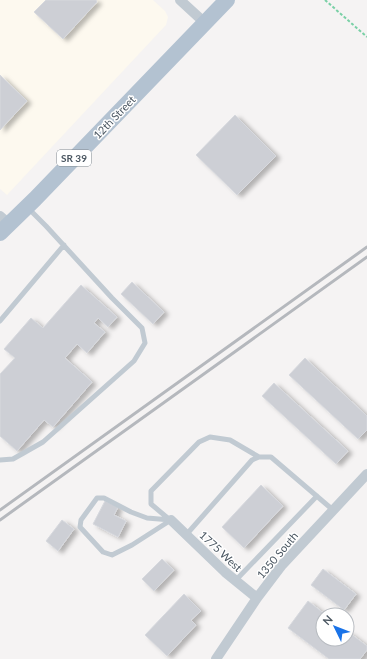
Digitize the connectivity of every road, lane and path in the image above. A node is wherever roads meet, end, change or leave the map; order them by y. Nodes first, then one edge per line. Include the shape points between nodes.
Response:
1 (180, 0) edge
2 (227, 0) edge
3 (326, 0) edge
4 (205, 23) junction
5 (367, 37) edge
6 (27, 207) junction
7 (3, 224) edge
8 (64, 245) junction
9 (0, 321) edge
10 (259, 457) junction
11 (0, 460) edge
12 (367, 474) edge
13 (317, 496) junction
14 (333, 510) junction
15 (171, 520) junction
16 (186, 535) junction
17 (235, 581) junction
18 (257, 598) junction
19 (216, 659) edge

1 - 4 street
2 - 4 main road, 12th Street / SR 39
3 - 5 path
4 - 6 main road, 12th Street / SR 39
6 - 7 main road, 12th Street / SR 39
6 - 8 lane
8 - 9 lane
8 - 11 lane via 142,328 145,343 134,361 43,442 13,459
10 - 13 lane via 271,457
10 - 15 lane via 230,440 210,437 199,442 151,491 151,504
10 - 16 lane via 252,460
12 - 14 street, 1350 South
13 - 14 lane
13 - 17 lane
14 - 18 street, 1350 South via 282,565
15 - 15 lane via 132,546 112,555 103,552 80,527 81,520 97,498 104,498 147,518
15 - 16 street, 1775 West
16 - 17 street, 1775 West
17 - 18 street, 1775 West
18 - 19 street, 1350 South

